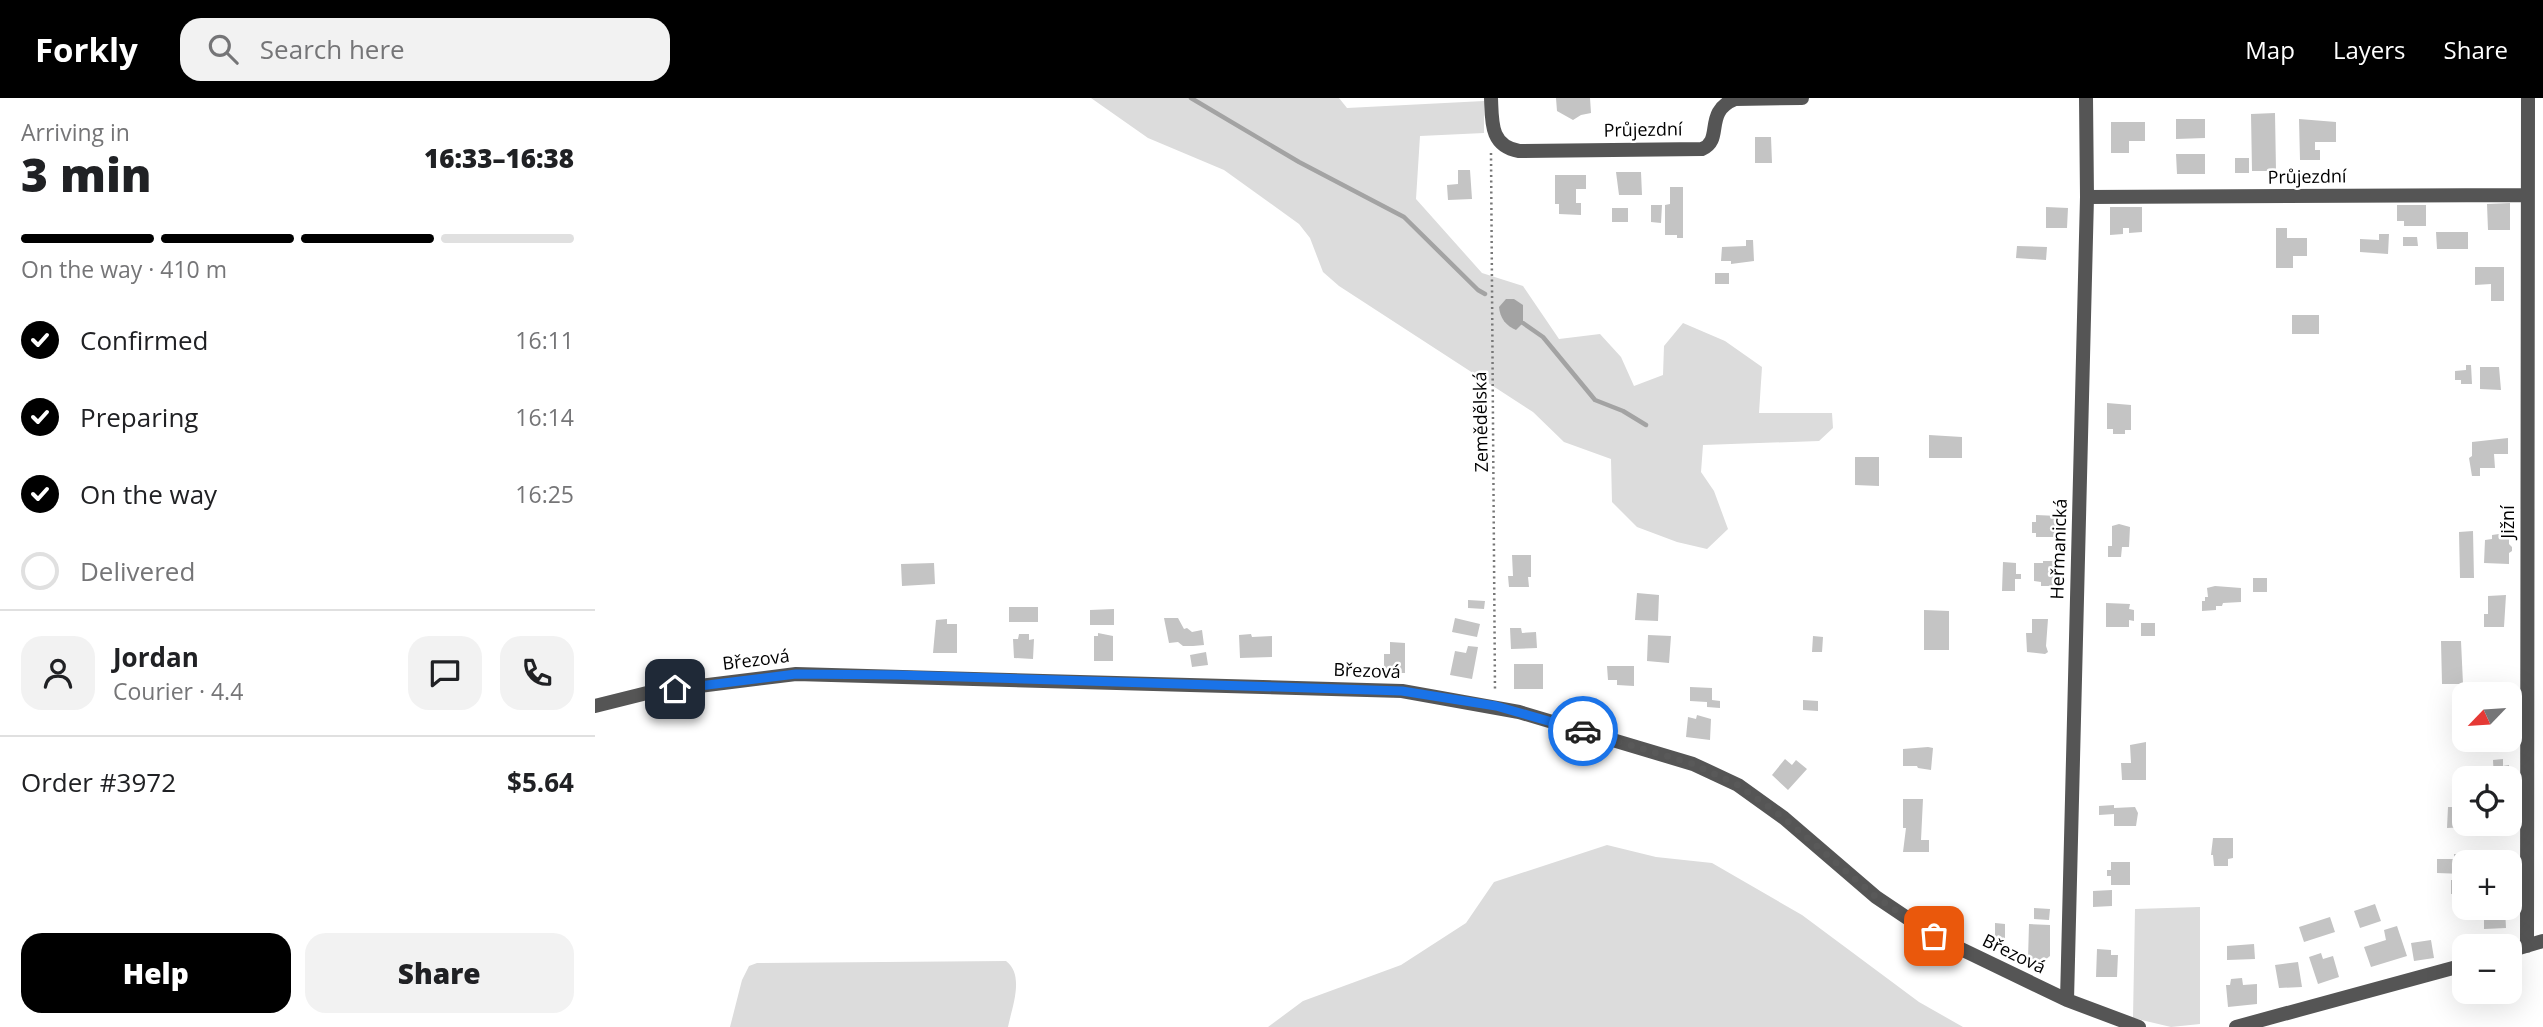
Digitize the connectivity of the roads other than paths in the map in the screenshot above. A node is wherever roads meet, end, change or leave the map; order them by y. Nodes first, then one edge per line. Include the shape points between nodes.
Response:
1 (1491, 98) edge
2 (1802, 98) edge
3 (2086, 98) edge
4 (2528, 98) edge
5 (2527, 195) junction
6 (2087, 197) junction
7 (595, 706) edge
8 (2543, 941) edge
9 (2527, 946) junction
10 (2522, 947) edge
11 (2452, 968) edge
12 (2067, 1000) junction
13 (2139, 1027) edge
14 (2236, 1027) edge

1 - 2 street, Průjezdní via 1497,139 1508,149 1519,151 1702,149 1713,139 1715,119 1727,102
3 - 6 street, Heřmanická
4 - 5 street, Jižní
5 - 6 street, Průjezdní
5 - 9 street, Jižní
6 - 12 street, Heřmanická
7 - 12 street, Březová via 651,692 796,674 1402,691 1496,706 1693,764 1738,785 1876,897 1934,936
8 - 9 street
9 - 10 street
11 - 14 street
12 - 13 street, Březová

